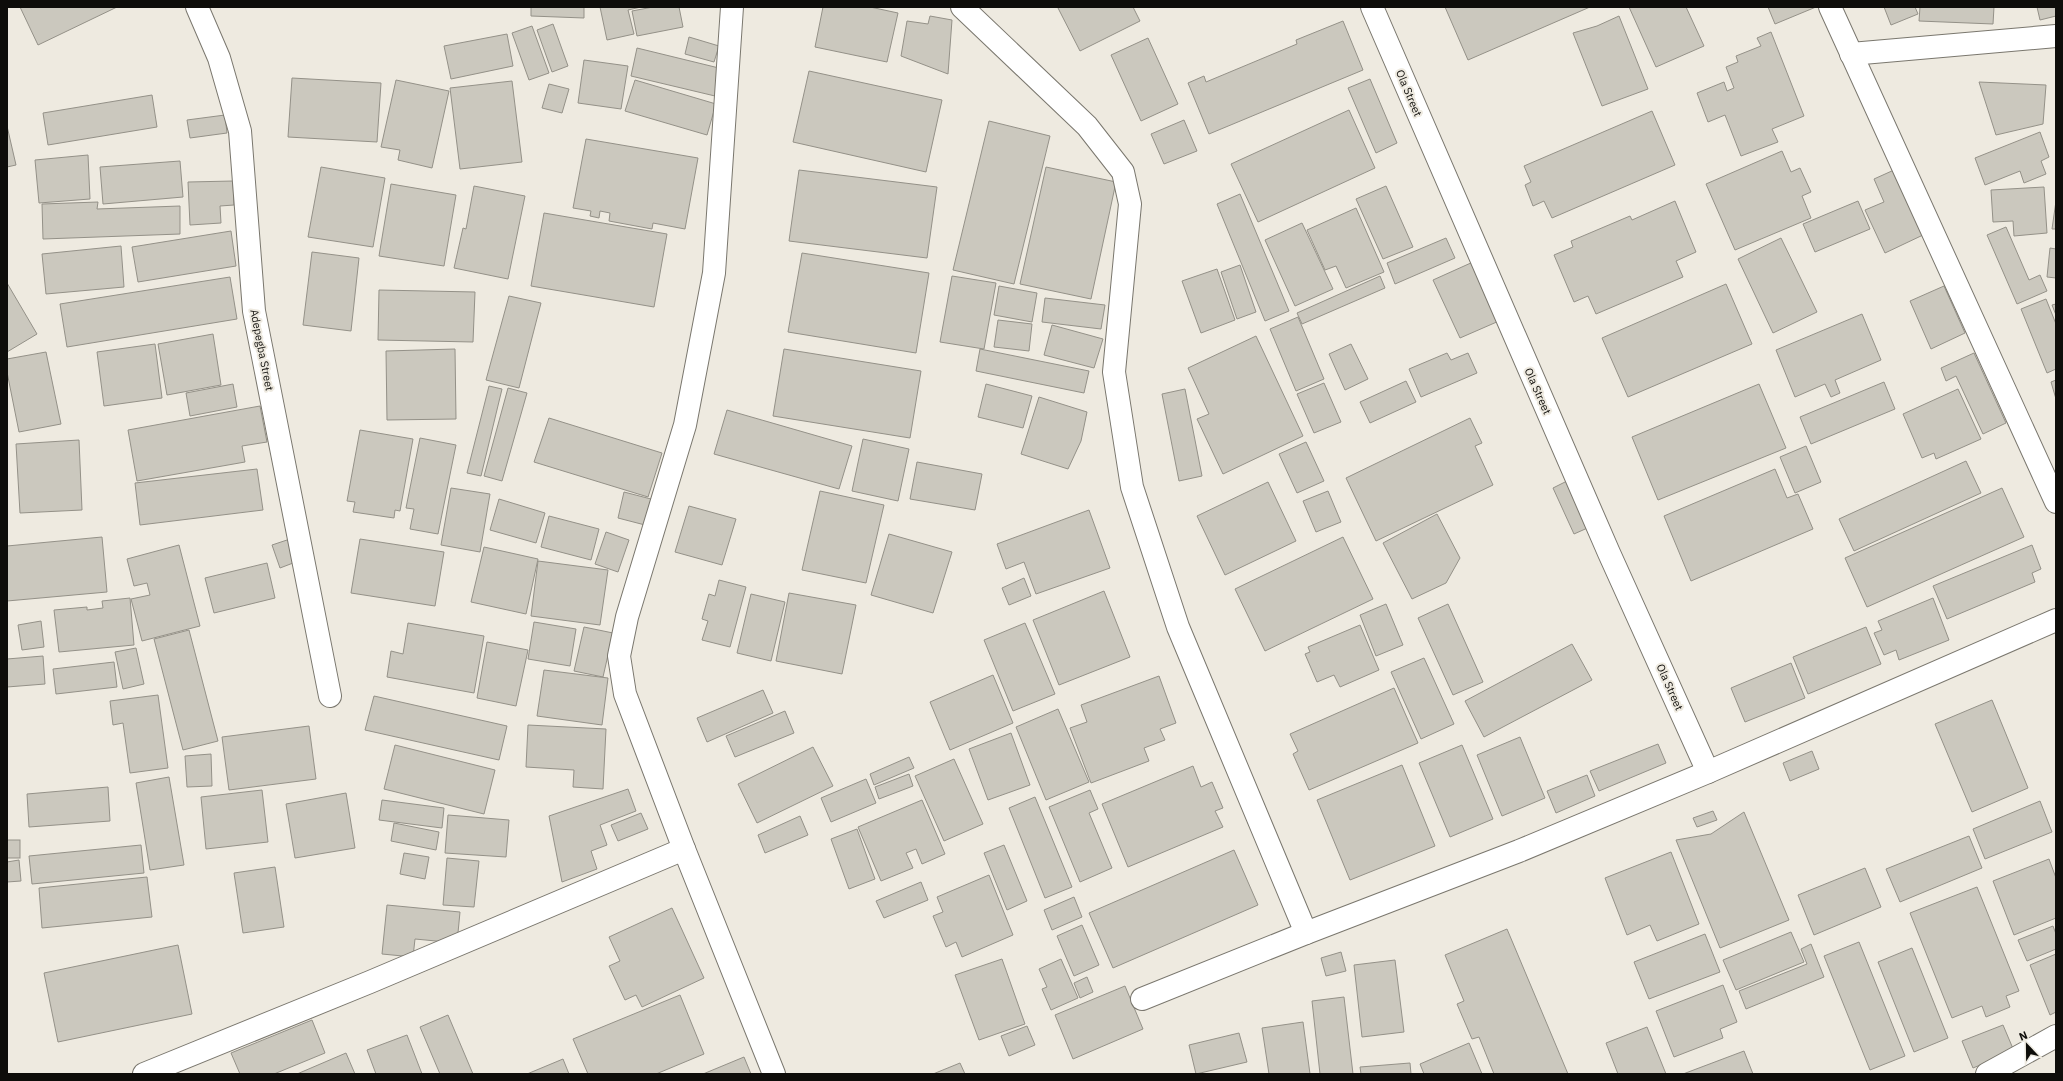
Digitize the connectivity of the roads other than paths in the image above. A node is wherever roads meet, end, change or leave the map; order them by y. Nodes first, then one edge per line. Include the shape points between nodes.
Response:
1 (197, 7) edge
2 (732, 7) edge
3 (962, 7) edge
4 (1372, 7) edge
5 (1830, 7) edge
6 (2056, 36) edge
7 (1851, 54) junction
8 (2051, 478) edge
9 (2056, 502) edge
10 (2056, 620) edge
11 (330, 696) dead end
12 (1708, 772) junction
13 (684, 849) junction
14 (1306, 933) junction
15 (1142, 998) dead end
16 (2056, 1036) edge
17 (144, 1074) edge
18 (774, 1074) edge
19 (1986, 1074) edge

1 - 11 street, Adepegba Street via 218,58 240,131 254,311
2 - 13 street via 714,273 684,425 627,617 619,656 625,694
3 - 14 street via 1087,126 1123,172 1130,204 1114,372 1132,487 1178,627
4 - 12 street, Ola Street via 1609,553
5 - 7 street
6 - 7 street
7 - 8 street
8 - 9 street
10 - 12 street
12 - 14 street via 1519,851
13 - 17 street
13 - 18 street
14 - 15 street
16 - 19 street

